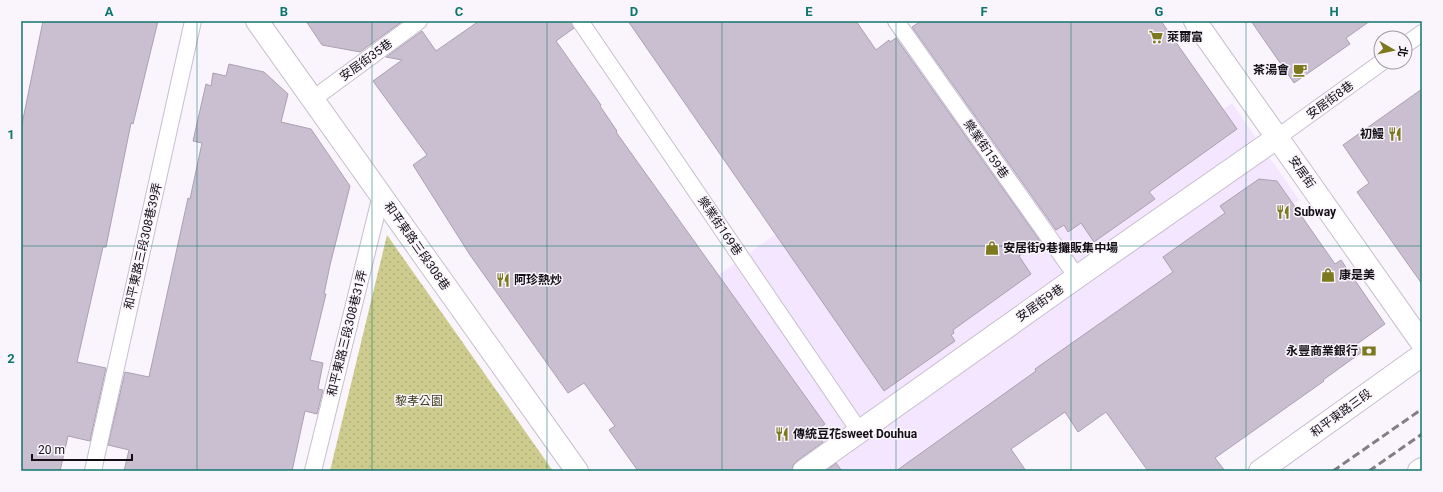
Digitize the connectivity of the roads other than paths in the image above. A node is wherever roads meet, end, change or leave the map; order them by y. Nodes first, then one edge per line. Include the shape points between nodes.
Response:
1 (193, 21) edge
2 (257, 21) edge
3 (419, 21) edge
4 (580, 21) edge
5 (896, 21) edge
6 (1195, 21) edge
7 (1422, 33) edge
8 (1413, 39) edge
9 (1373, 68) edge
10 (313, 99) junction
11 (1278, 137) junction
12 (381, 195) junction
13 (1077, 277) junction
14 (1422, 343) edge
15 (1422, 355) edge
16 (860, 432) junction
17 (1422, 469) edge
18 (93, 471) edge
19 (313, 471) edge
20 (577, 471) edge
21 (804, 471) edge
22 (1260, 471) edge
23 (1419, 471) edge

1 - 18 lane, 和平東路三段308巷39弄
2 - 10 street, 和平東路三段308巷
3 - 10 lane, 安居街35巷
4 - 16 lane, 樂業街169巷
5 - 13 lane, 樂業街159巷
6 - 11 street, 安居街
7 - 8 lane
9 - 11 lane, 安居街8巷
10 - 12 street, 和平東路三段308巷
11 - 13 street, 安居街9巷
11 - 14 street, 安居街
12 - 19 lane, 和平東路三段308巷31弄
12 - 20 street, 和平東路三段308巷
13 - 16 street, 安居街9巷
15 - 22 street, 和平東路三段
16 - 21 street, 安居街9巷
17 - 23 street

